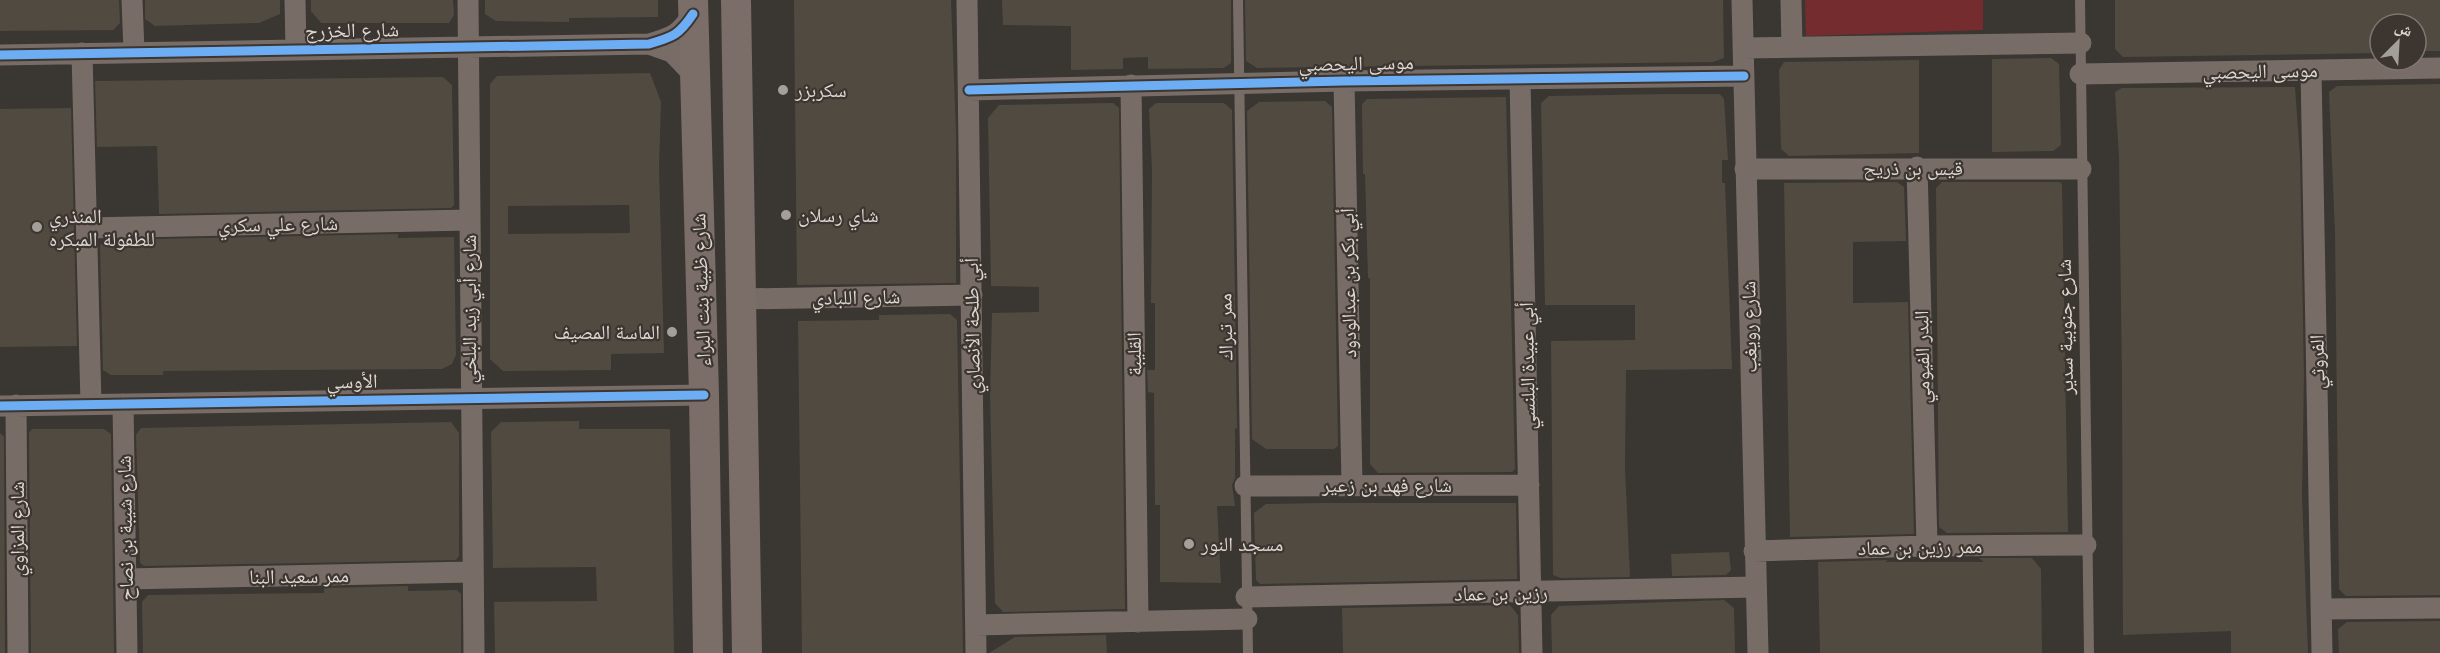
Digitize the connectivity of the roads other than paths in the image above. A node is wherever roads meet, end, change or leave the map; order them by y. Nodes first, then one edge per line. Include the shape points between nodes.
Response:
1 (132, 0) edge
2 (295, 0) edge
3 (468, 0) edge
4 (736, 0) edge
5 (967, 0) edge
6 (1238, 0) edge
7 (1742, 0) edge
8 (1791, 0) edge
9 (2080, 0) edge
10 (693, 7) edge
11 (2081, 43) junction
12 (649, 44) junction
13 (468, 47) junction
14 (1792, 47) junction
15 (1743, 48) junction
16 (296, 49) junction
17 (134, 51) junction
18 (82, 53) junction
19 (0, 54) edge
20 (2440, 68) edge
21 (2311, 70) junction
22 (2080, 74) junction
23 (694, 75) junction
24 (1744, 76) junction
25 (1520, 79) junction
26 (1344, 81) junction
27 (1240, 84) junction
28 (1131, 85) junction
29 (969, 90) junction
30 (1917, 167) junction
31 (2081, 169) junction
32 (1745, 170) junction
33 (469, 220) junction
34 (87, 228) junction
35 (972, 295) junction
36 (741, 299) junction
37 (704, 395) junction
38 (470, 396) junction
39 (91, 404) junction
40 (123, 404) junction
41 (8, 405) edge
42 (1352, 485) junction
43 (1529, 485) junction
44 (1245, 486) junction
45 (2086, 545) junction
46 (1927, 546) junction
47 (1754, 551) junction
48 (472, 572) junction
49 (126, 579) junction
50 (1756, 587) junction
51 (1532, 592) junction
52 (1246, 597) junction
53 (2440, 608) edge
54 (2322, 609) junction
55 (1247, 619) junction
56 (1138, 622) junction
57 (976, 626) junction
58 (18, 653) edge
59 (127, 653) edge
60 (474, 653) edge
61 (708, 653) edge
62 (747, 653) edge
63 (976, 653) edge
64 (1248, 653) edge
65 (1532, 653) edge
66 (1758, 653) edge
67 (2089, 653) edge
68 (2322, 653) edge

1 - 17 street
2 - 16 street
3 - 13 street, شارع أبي زيد البلخي
4 - 36 street, شارع ظبية بنت البراء
5 - 29 street, أبي طلحة الأنصاري
6 - 27 lane, ممر تبراك
7 - 15 street, شارع رويغب
8 - 14 street
9 - 11 lane, شارع جنوبية سدير
10 - 12 street, شارع الخزرج via 681,31
10 - 23 street, شارع ظبية بنت البراء
11 - 14 street
11 - 22 lane, شارع جنوبية سدير
12 - 13 street, شارع الخزرج
12 - 23 street via 672,52
13 - 16 street, شارع الخزرج
13 - 33 street, شارع أبي زيد البلخي
14 - 15 street
15 - 24 street, شارع رويغب
16 - 17 street, شارع الخزرج
17 - 18 street, شارع الخزرج
18 - 19 street, شارع الخزرج
18 - 34 street
20 - 21 street, موسى اليحصبي
21 - 22 street, موسى اليحصبي
21 - 54 street, الفروثي
22 - 31 lane, شارع جنوبية سدير
23 - 37 street, شارع ظبية بنت البراء
24 - 25 street, موسى اليحصبي
24 - 32 street, شارع رويغب
25 - 26 street, موسى اليحصبي
25 - 43 street, أبي عبيدة البلنسي
26 - 27 street, موسى اليحصبي
26 - 42 street, أبي بكر بن عبدالودود
27 - 28 street, موسى اليحصبي
27 - 44 lane, ممر تبراك
28 - 29 street, موسى اليحصبي
28 - 56 street, القليبة
29 - 35 street, أبي طلحة الأنصاري
30 - 31 street, قيس بن ذريح
30 - 32 street, قيس بن ذريح
30 - 46 street, البدر الفيومي
31 - 45 lane, شارع جنوبية سدير
32 - 47 street, شارع رويغب
33 - 34 street, شارع علي سكري
33 - 38 street, شارع أبي زيد البلخي
34 - 39 street
35 - 36 street, شارع اللبادي
35 - 57 street, أبي طلحة الأنصاري
36 - 62 street, شارع ظبية بنت البراء
37 - 38 street, الأوسي
37 - 61 street, شارع ظبية بنت البراء
38 - 40 street, الأوسي
38 - 48 street, شارع أبي زيد البلخي
39 - 40 street, الأوسي
39 - 41 street, الأوسي
40 - 49 street, شارع شيبة بن نصاح
41 - 58 street, شارع المزاوي
42 - 43 street, شارع فهد بن زعير
42 - 44 street, شارع فهد بن زعير
43 - 51 street, أبي عبيدة البلنسي
44 - 52 lane, ممر تبراك
45 - 46 street, ممر رزين بن عماد
45 - 67 lane, شارع جنوبية سدير
46 - 47 street, ممر رزين بن عماد
47 - 50 street, شارع رويغب
48 - 49 street, ممر سعيد البنا
48 - 60 street, شارع أبي زيد البلخي
49 - 59 street, شارع شيبة بن نصاح
50 - 51 street, رزين بن عماد
50 - 66 street, شارع رويغب
51 - 52 street, رزين بن عماد
51 - 65 street, أبي عبيدة البلنسي
52 - 55 lane, ممر تبراك
53 - 54 street
54 - 68 street, الفروثي
55 - 56 street
55 - 64 lane, ممر تبراك
56 - 57 street
57 - 63 street, أبي طلحة الأنصاري

